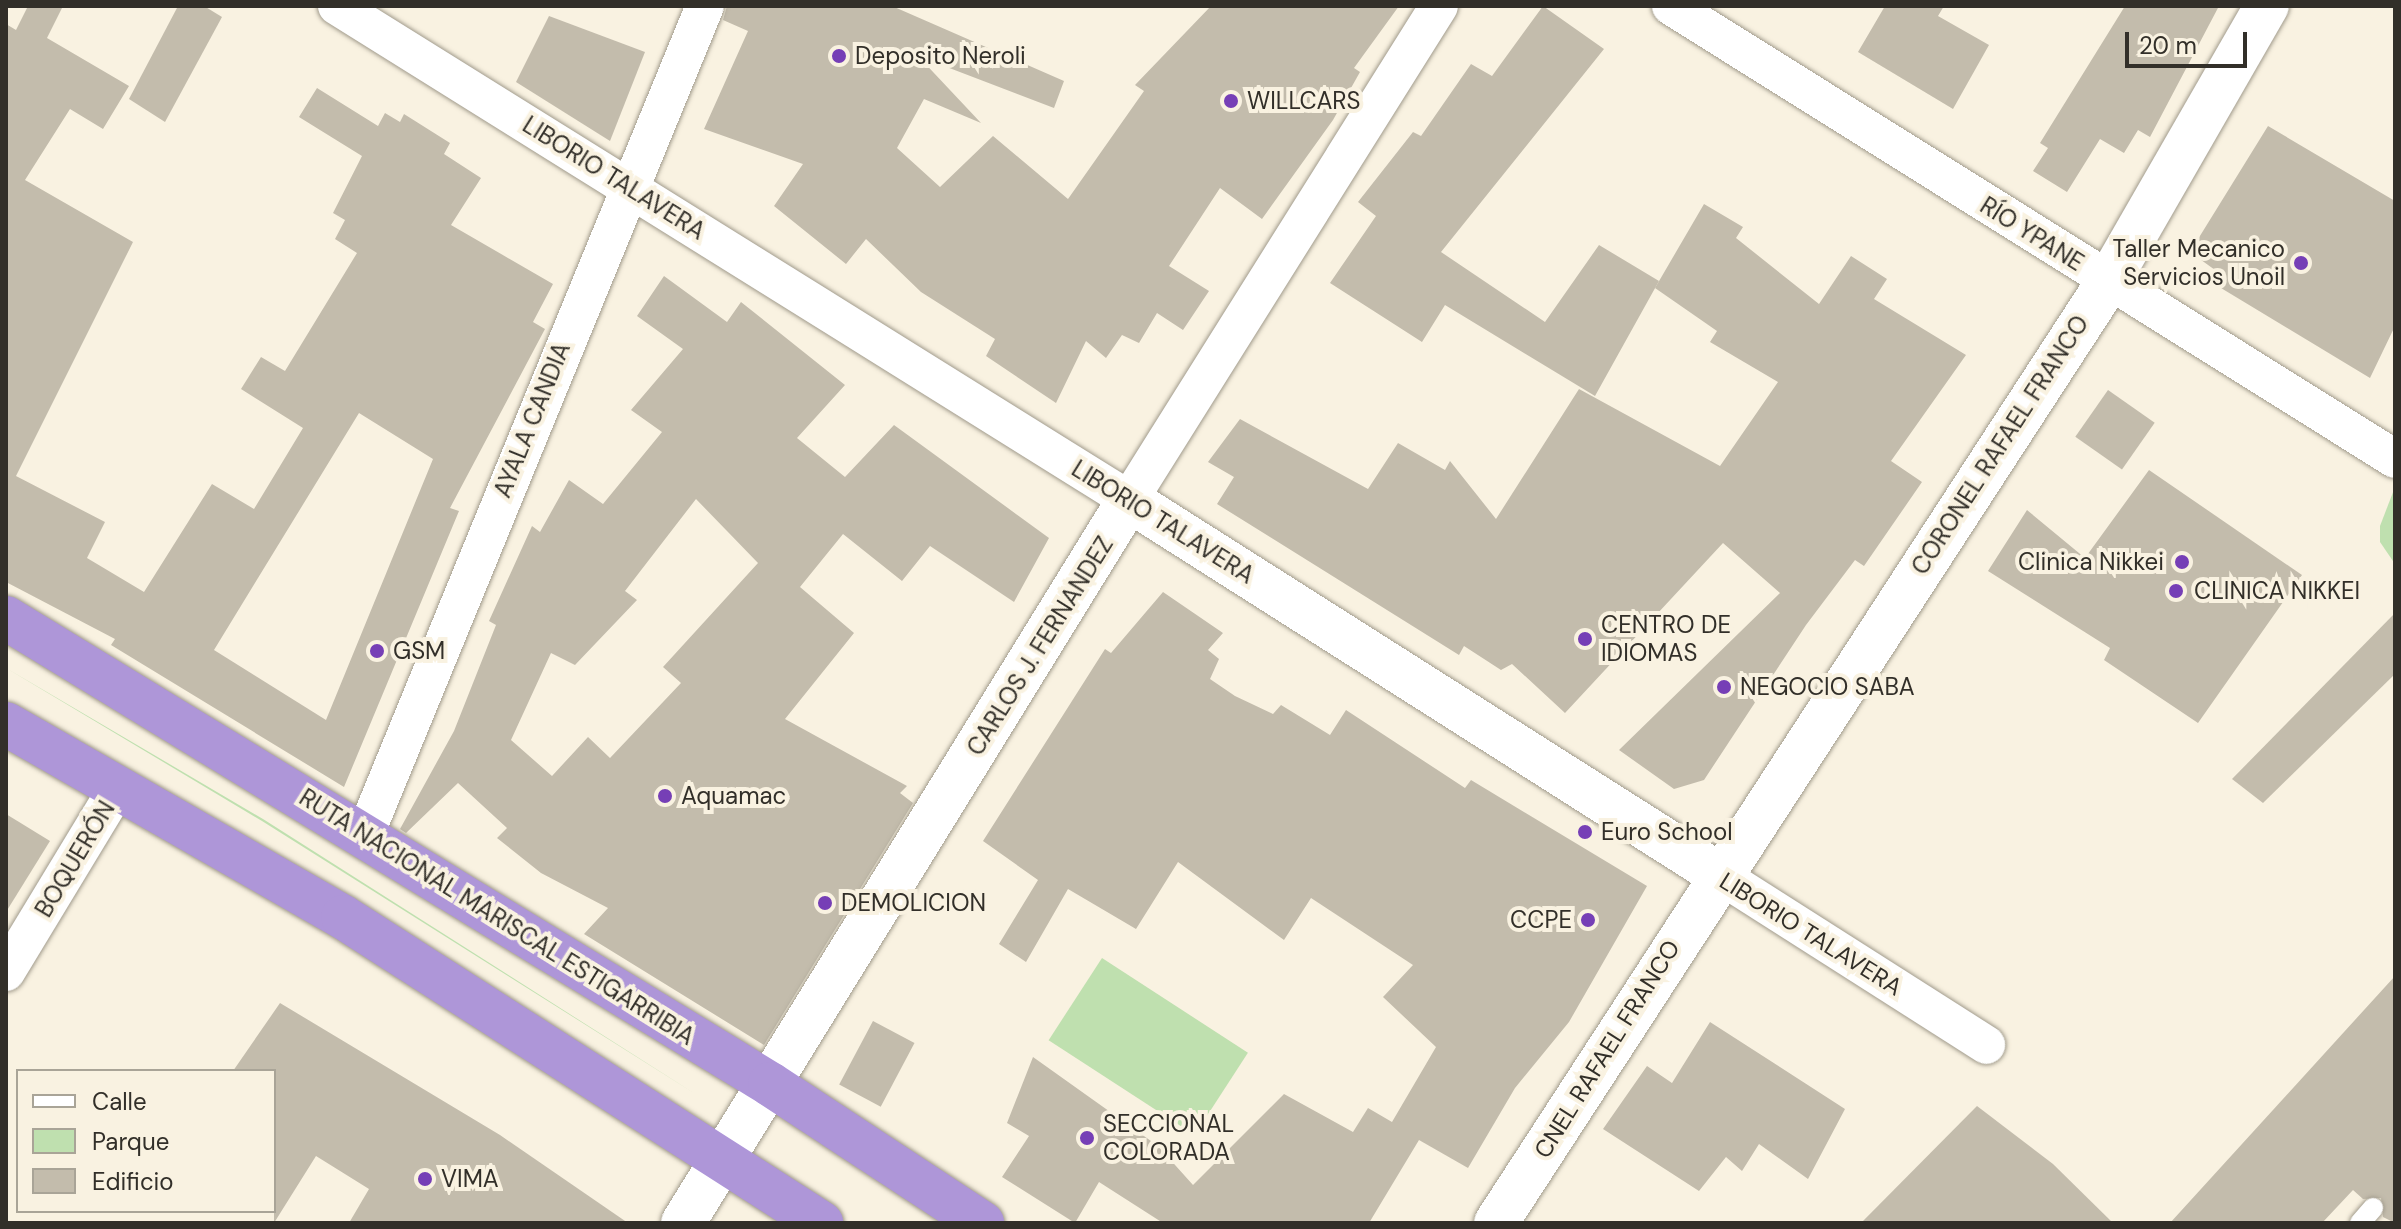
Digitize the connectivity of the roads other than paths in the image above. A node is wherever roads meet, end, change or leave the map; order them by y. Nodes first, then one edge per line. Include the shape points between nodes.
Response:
1 (337, 6) edge
2 (705, 6) edge
3 (1439, 6) edge
4 (1671, 6) edge
5 (2267, 6) edge
6 (626, 185) junction
7 (2108, 282) junction
8 (2395, 459) edge
9 (1129, 500) junction
10 (6, 618) edge
11 (6, 724) edge
12 (118, 787) junction
13 (364, 837) junction
14 (1718, 874) junction
15 (6, 972) edge
16 (1986, 1045) dead end
17 (770, 1084) junction
18 (723, 1159) junction
19 (683, 1223) edge
20 (821, 1223) edge
21 (982, 1223) edge
22 (1496, 1223) edge

1 - 6 street, LIBORIO TALAVERA
2 - 6 street, AYALA CANDIA
3 - 9 street, CARLOS J. FERNANDEZ
4 - 7 street, RÍO YPANE
5 - 7 street, CORONEL RAFAEL FRANCO
6 - 9 street, LIBORIO TALAVERA
6 - 13 street, AYALA CANDIA
7 - 8 street, RÍO YPANE
7 - 14 street, CORONEL RAFAEL FRANCO
9 - 14 street, LIBORIO TALAVERA
9 - 17 street, CARLOS J. FERNANDEZ
10 - 13 highway, RUTA NACIONAL MARISCAL ESTIGARRIBIA
11 - 12 highway
12 - 15 street, BOQUERÓN
12 - 18 highway via 343,917
13 - 17 highway, RUTA NACIONAL MARISCAL ESTIGARRIBIA
14 - 16 street, LIBORIO TALAVERA
14 - 22 street, CNEL RAFAEL FRANCO
17 - 18 street, CARLOS J. FERNANDEZ
17 - 21 highway, RUTA NACIONAL MARISCAL ESTIGARRIBIA
18 - 19 street, CARLOS J. FERNANDEZ
18 - 20 highway

